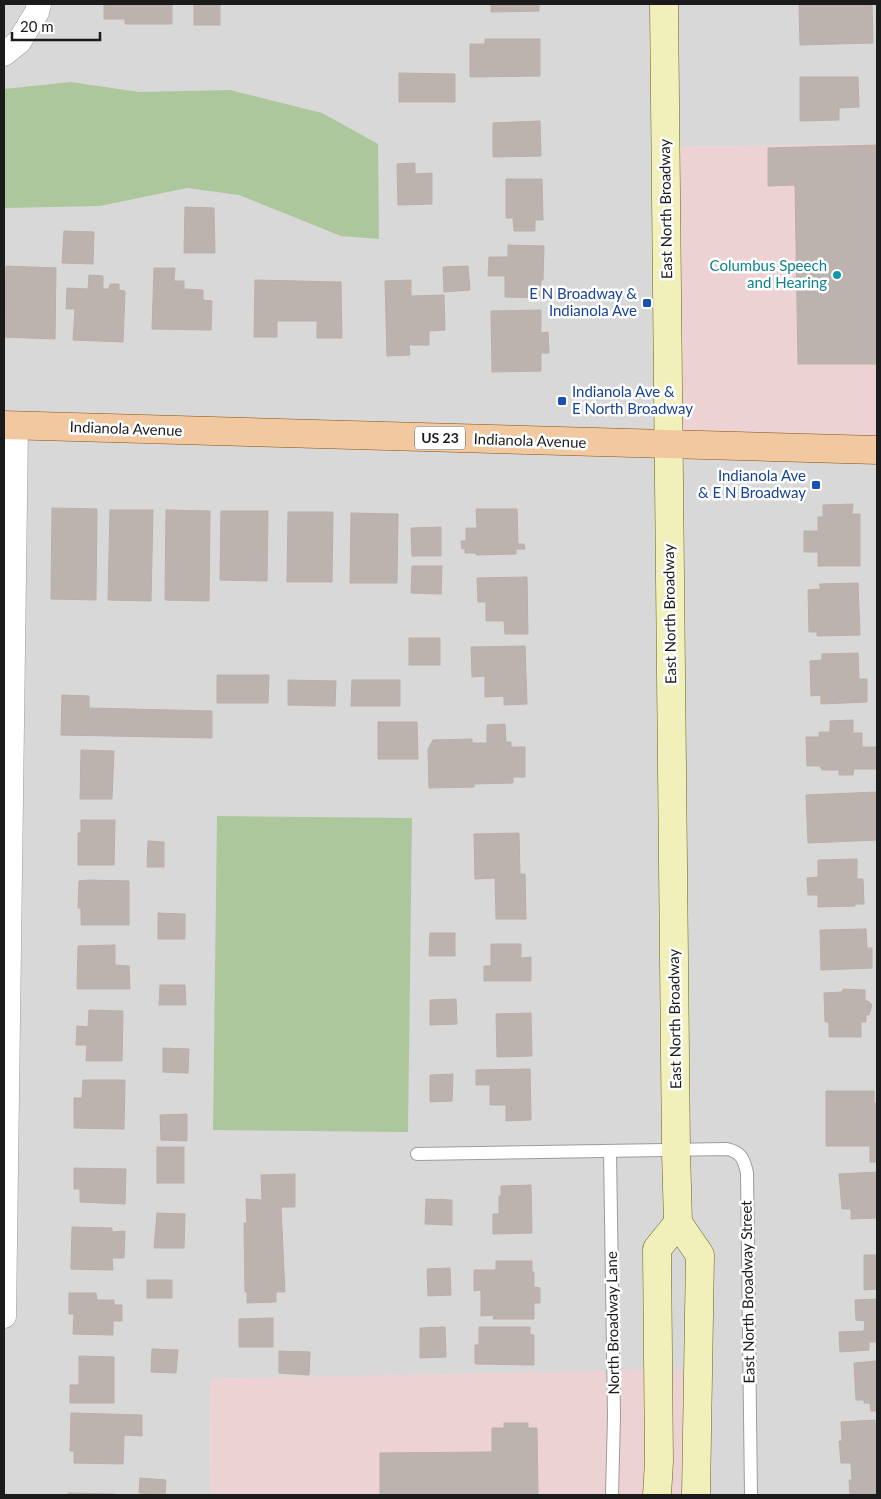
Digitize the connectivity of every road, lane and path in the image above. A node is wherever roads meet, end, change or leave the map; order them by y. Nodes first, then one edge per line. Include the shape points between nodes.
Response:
1 (39, 4) edge
2 (664, 4) edge
3 (4, 54) edge
4 (10, 426) edge
5 (669, 444) junction
6 (877, 450) edge
7 (8, 645) edge
8 (610, 1151) junction
9 (676, 1151) junction
10 (417, 1154) dead end
11 (678, 1224) junction
12 (4, 1316) edge
13 (612, 1495) edge
14 (657, 1495) edge
15 (696, 1495) edge
16 (751, 1495) edge

1 - 3 street via 18,42
2 - 5 main road, East North Broadway
4 - 5 main road, Indianola Avenue / US 23
4 - 7 street
5 - 6 main road, Indianola Avenue / US 23
5 - 9 main road, East North Broadway
7 - 12 street
8 - 9 lane
8 - 10 lane
8 - 13 lane, North Broadway Lane
9 - 11 main road, East North Broadway
9 - 16 lane, East North Broadway Street via 726,1149 734,1151 745,1163
11 - 14 main road via 657,1249
11 - 15 main road via 700,1255

